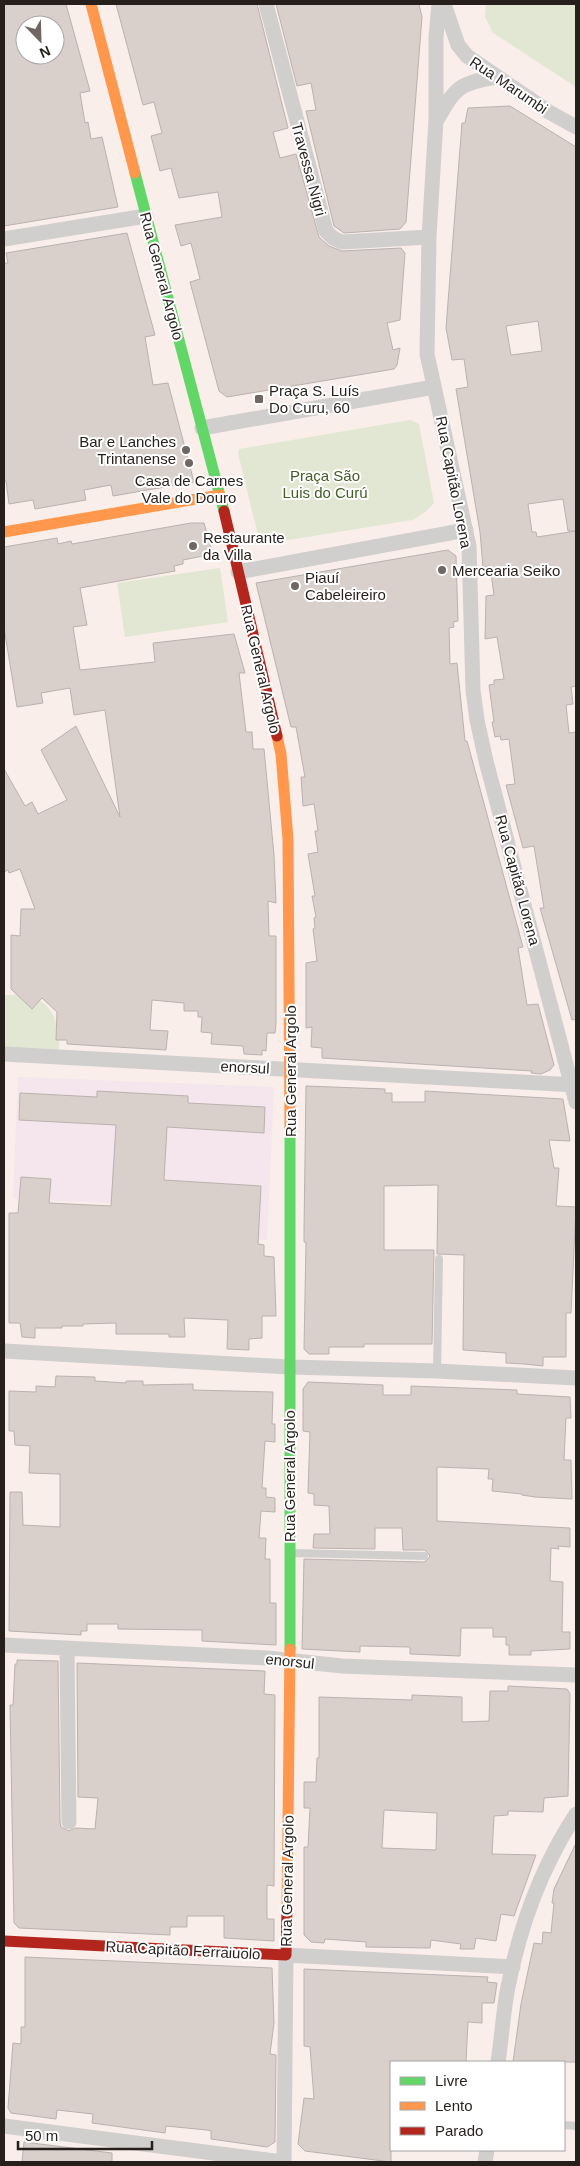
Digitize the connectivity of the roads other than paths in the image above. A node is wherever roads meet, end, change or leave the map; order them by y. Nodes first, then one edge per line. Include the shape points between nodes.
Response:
1 (91, 4) edge
2 (266, 4) edge
3 (440, 4) edge
4 (444, 4) edge
5 (496, 77) junction
6 (436, 120) junction
7 (576, 127) edge
8 (146, 216) junction
9 (429, 238) junction
10 (4, 239) edge
11 (434, 387) junction
12 (202, 428) junction
13 (220, 495) junction
14 (466, 530) junction
15 (4, 532) edge
16 (238, 572) junction
17 (4, 1054) edge
18 (290, 1070) junction
19 (574, 1085) edge
20 (576, 1102) edge
21 (439, 1259) dead end
22 (4, 1351) edge
23 (289, 1367) junction
24 (437, 1371) junction
25 (576, 1378) edge
26 (289, 1553) junction
27 (424, 1556) dead end
28 (4, 1645) edge
29 (67, 1648) junction
30 (290, 1660) junction
31 (576, 1675) edge
32 (576, 1814) edge
33 (69, 1822) dead end
34 (4, 1941) edge
35 (286, 1955) junction
36 (513, 1966) junction
37 (498, 2061) edge
38 (4, 2126) edge
39 (284, 2162) edge

1 - 8 street, Rua General Argolo
2 - 9 street, Travessa Nigri via 326,231 333,238 347,242
3 - 6 street, Rua Capitão Lorena via 436,37
4 - 5 street, Rua Marumbi via 458,45 467,56
5 - 6 street, Rua Capitão Lorena via 460,87 451,95
5 - 7 street, Rua Marumbi
6 - 9 street, Rua Capitão Lorena
8 - 10 street
8 - 12 street, Rua General Argolo
9 - 11 street, Rua Capitão Lorena via 427,354
11 - 12 street
11 - 14 street, Rua Capitão Lorena
12 - 13 street, Rua General Argolo
13 - 15 street
13 - 16 street, Rua General Argolo
14 - 16 street
14 - 19 street, Rua Capitão Lorena via 477,720
16 - 18 street, Rua General Argolo via 281,754 288,839
17 - 18 street, enorsul
18 - 19 street, enorsul
18 - 23 street, Rua General Argolo
19 - 20 street, Rua Capitão Lorena
21 - 24 lane
22 - 23 street
23 - 24 street
23 - 26 street, Rua General Argolo
24 - 25 street
26 - 27 lane
26 - 30 street, Rua General Argolo
28 - 29 street, enorsul
29 - 30 street, enorsul
29 - 33 street
30 - 31 street, enorsul via 342,1666
30 - 35 street, Rua General Argolo
32 - 36 street via 545,1868
34 - 35 street, Rua Capitão Ferraiuolo
35 - 36 street, Rua Capitão Ferraiuolo
35 - 39 street, Rua General Argolo
36 - 37 street
38 - 39 street

